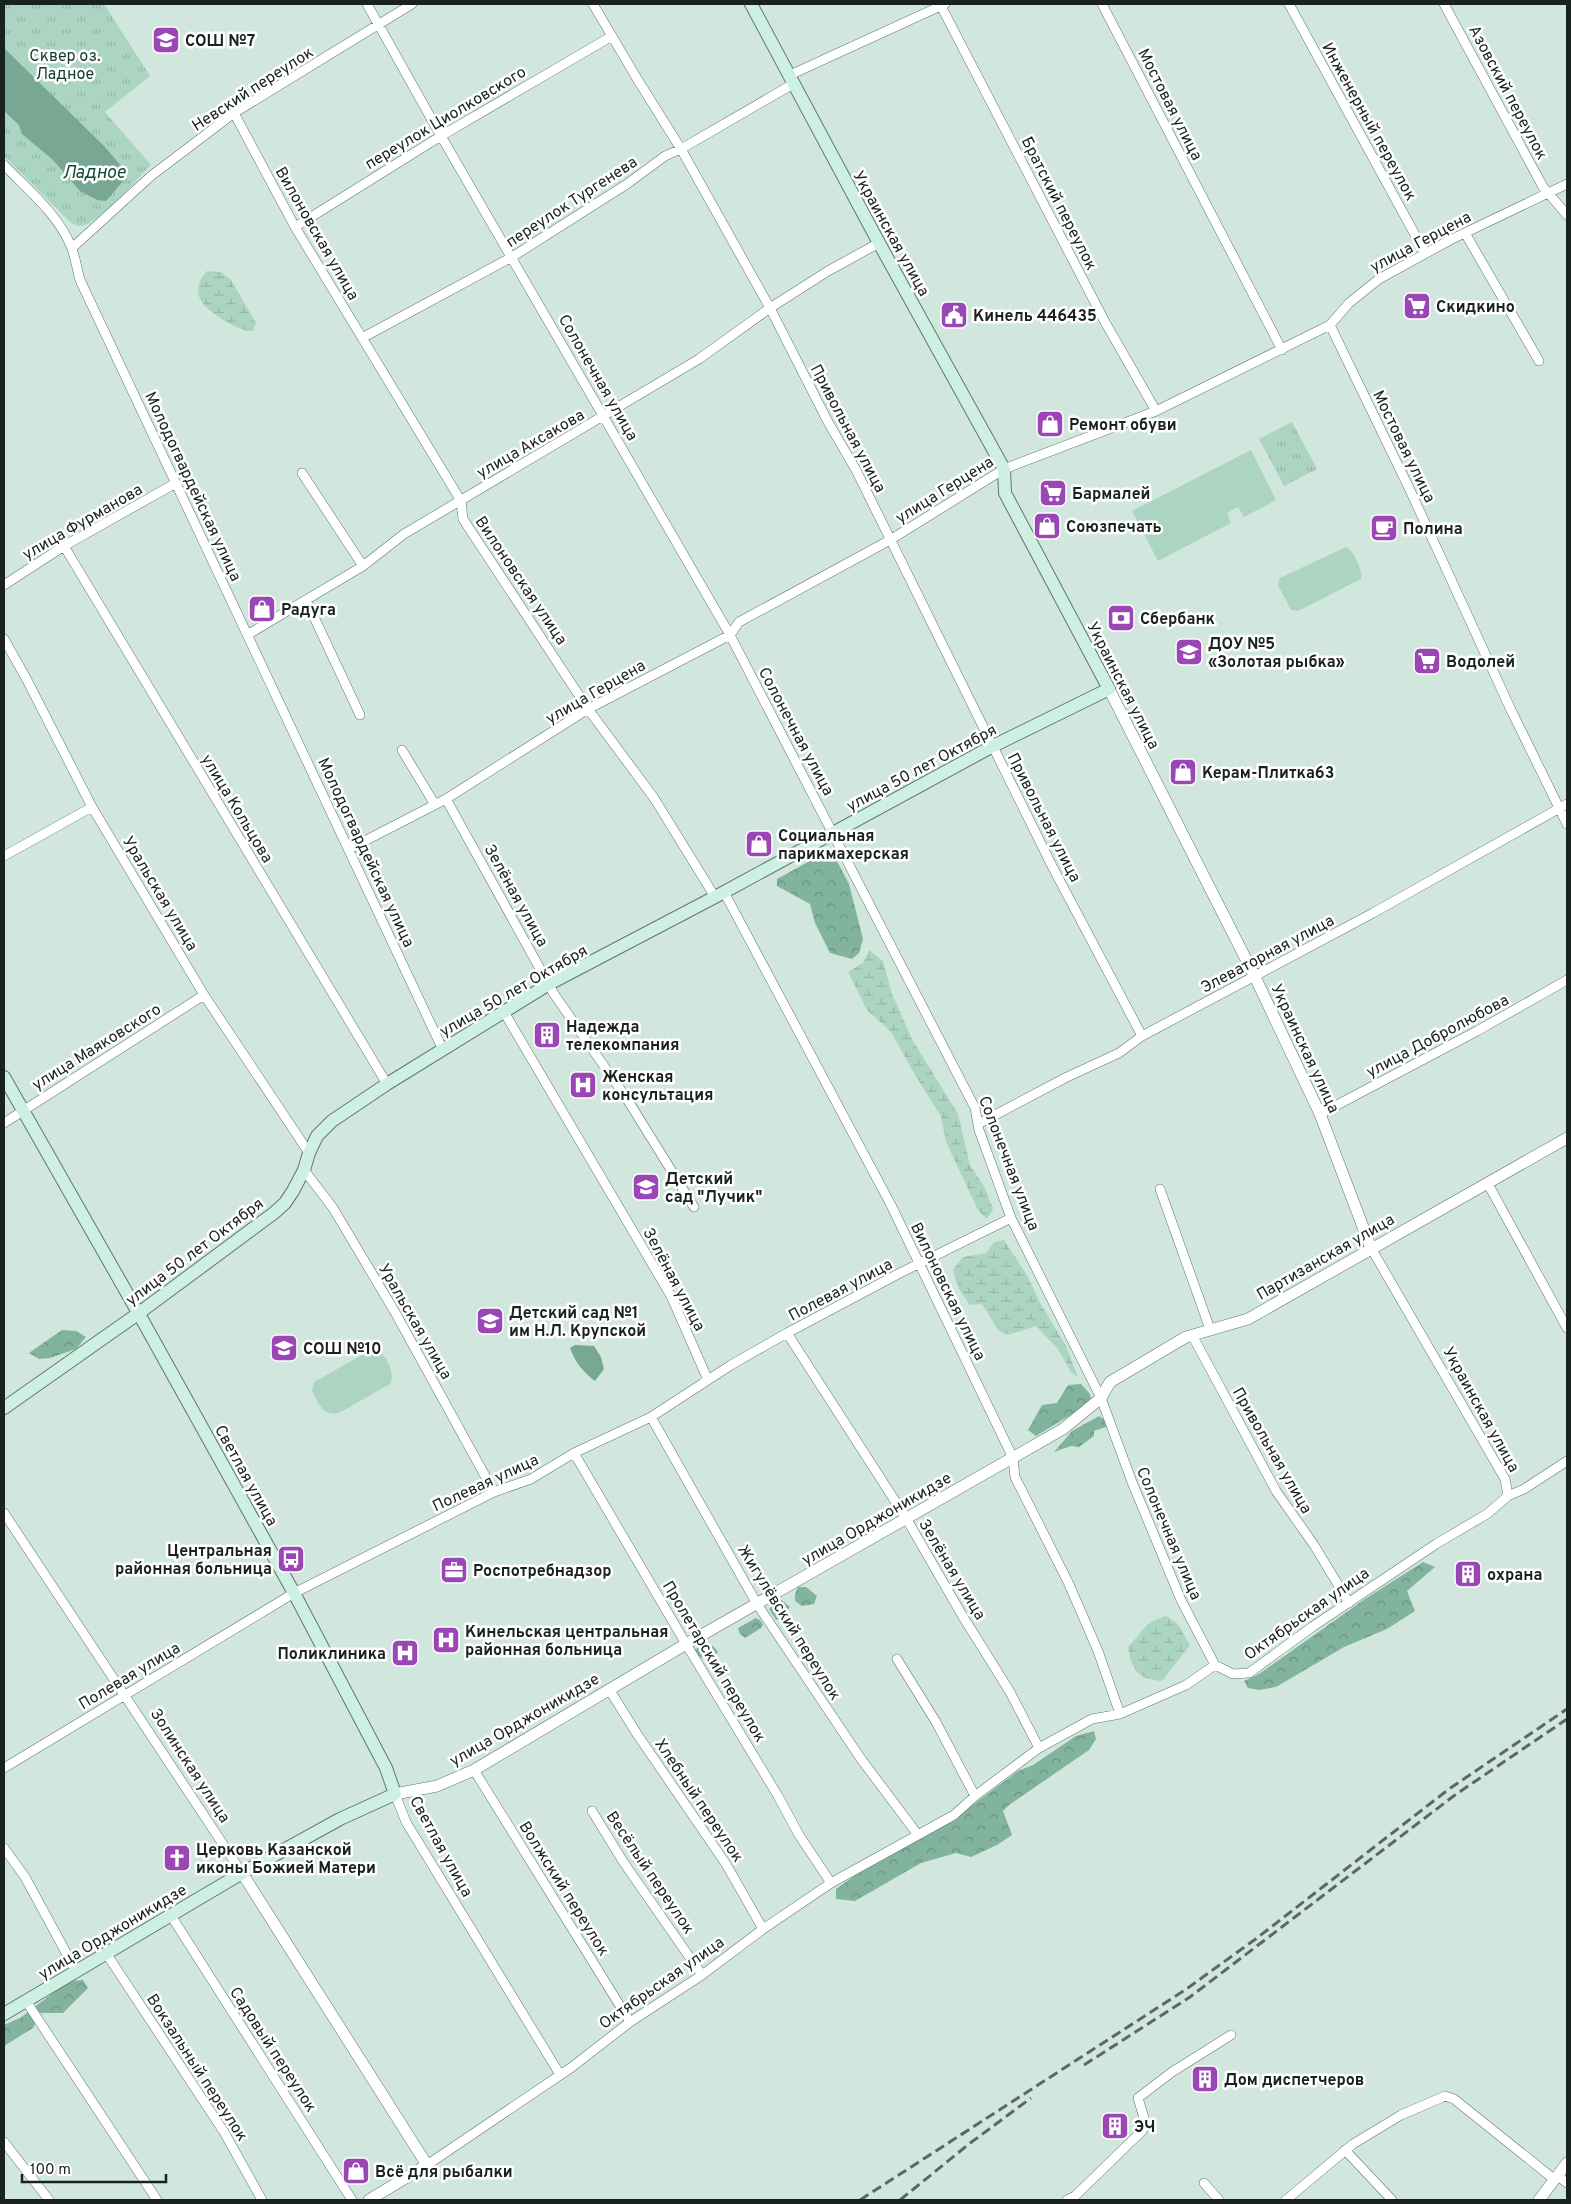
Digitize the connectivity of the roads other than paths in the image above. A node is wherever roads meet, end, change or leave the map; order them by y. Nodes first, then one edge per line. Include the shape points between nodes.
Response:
1 (367, 4) edge
2 (412, 4) edge
3 (593, 4) edge
4 (751, 4) edge
5 (1102, 4) edge
6 (1289, 4) edge
7 (1444, 4) edge
8 (943, 5) edge
9 (380, 24) junction
10 (612, 36) junction
11 (791, 80) junction
12 (234, 113) junction
13 (441, 136) junction
14 (681, 149) junction
15 (4, 165) edge
16 (1567, 184) edge
17 (1547, 194) junction
18 (1567, 215) edge
19 (295, 227) junction
20 (1465, 233) junction
21 (879, 243) junction
22 (72, 248) junction
23 (1425, 253) junction
24 (512, 257) junction
25 (770, 308) junction
26 (1330, 326) junction
27 (362, 338) junction
28 (1282, 350) junction
29 (1539, 361) dead end
30 (1156, 411) junction
31 (605, 416) junction
32 (1004, 469) junction
33 (302, 473) dead end
34 (176, 483) junction
35 (461, 501) junction
36 (890, 540) junction
37 (64, 546) junction
38 (363, 566) junction
39 (4, 585) edge
40 (306, 600) junction
41 (247, 635) junction
42 (730, 635) junction
43 (4, 639) edge
44 (1108, 689) junction
45 (588, 708) junction
46 (360, 715) dead end
47 (993, 746) junction
48 (402, 750) dead end
49 (446, 799) junction
50 (434, 803) junction
51 (1563, 807) edge
52 (92, 808) junction
53 (1567, 824) edge
54 (833, 833) junction
55 (350, 849) junction
56 (4, 856) edge
57 (720, 895) junction
58 (1255, 977) junction
59 (1567, 980) edge
60 (549, 984) junction
61 (204, 996) junction
62 (504, 1012) junction
63 (1142, 1036) junction
64 (443, 1050) junction
65 (4, 1076) edge
66 (387, 1084) junction
67 (24, 1110) junction
68 (1320, 1114) junction
69 (4, 1123) edge
70 (978, 1124) junction
71 (1567, 1138) edge
72 (309, 1153) junction
73 (304, 1170) junction
74 (1488, 1184) junction
75 (1160, 1189) dead end
76 (694, 1207) dead end
77 (1011, 1218) junction
78 (1370, 1248) junction
79 (919, 1264) junction
80 (139, 1313) junction
81 (1567, 1328) edge
82 (1210, 1329) junction
83 (787, 1333) junction
84 (1192, 1335) junction
85 (708, 1380) junction
86 (1101, 1398) junction
87 (4, 1408) edge
88 (651, 1417) junction
89 (574, 1453) junction
90 (1013, 1458) junction
91 (1567, 1461) edge
92 (494, 1492) junction
93 (1508, 1496) junction
94 (4, 1513) edge
95 (906, 1518) junction
96 (294, 1592) junction
97 (1349, 1603) junction
98 (757, 1604) junction
99 (686, 1644) junction
100 (897, 1659) dead end
101 (1215, 1665) junction
102 (609, 1689) junction
103 (125, 1695) junction
104 (1120, 1714) junction
105 (1039, 1748) junction
106 (4, 1768) edge
107 (474, 1770) junction
108 (395, 1794) junction
109 (975, 1796) junction
110 (592, 1811) dead end
111 (918, 1835) junction
112 (4, 1848) edge
113 (242, 1873) junction
114 (830, 1883) junction
115 (170, 1914) junction
116 (763, 1929) junction
117 (106, 1953) junction
118 (76, 1971) junction
119 (702, 1975) junction
120 (26, 2001) junction
121 (4, 2014) edge
122 (630, 2022) junction
123 (1231, 2035) dead end
124 (559, 2074) junction
125 (4, 2142) edge
126 (1345, 2150) junction
127 (1567, 2163) edge
128 (427, 2164) junction
129 (1560, 2180) edge
130 (1204, 2183) dead end
131 (1291, 2199) edge
132 (49, 2200) edge
133 (157, 2200) edge
134 (262, 2200) edge
135 (352, 2200) edge
136 (370, 2200) edge
137 (1067, 2200) edge
138 (1219, 2200) edge
139 (1392, 2200) edge
140 (1539, 2200) edge

1 - 9 street, Солонечная улица
2 - 9 street, Невский переулок
3 - 10 street, Привольная улица
4 - 11 main road, Украинская улица
5 - 28 street, Мостовая улица
6 - 23 street, Инженерный переулок
7 - 17 street, Азовский переулок
8 - 11 street, переулок Тургенева
8 - 30 street, Братский переулок via 1105,322
9 - 12 street, Невский переулок
9 - 13 street, Солонечная улица
10 - 13 street, переулок Циолковского
10 - 14 street, Привольная улица
11 - 14 street, переулок Тургенева
11 - 21 main road, Украинская улица
12 - 19 street, Вилоновская улица
12 - 22 street, Невский переулок via 151,176
13 - 19 street, переулок Циолковского
13 - 24 street, Солонечная улица
14 - 24 street, переулок Тургенева via 665,156
14 - 25 street, Привольная улица
15 - 22 street, Молодогвардейская улица via 56,219
16 - 17 street, улица Герцена
17 - 18 street, Азовский переулок
17 - 20 street, улица Герцена
19 - 27 street, Вилоновская улица
20 - 23 street, улица Герцена
20 - 29 street
21 - 25 street, улица Аксакова
21 - 32 main road, Украинская улица
22 - 34 street, Молодогвардейская улица via 80,280
23 - 26 street, улица Герцена via 1379,279 1349,303
24 - 27 street, переулок Тургенева
24 - 31 street, Солонечная улица
25 - 31 street, улица Аксакова via 699,360
25 - 36 street, Привольная улица
26 - 28 street, улица Герцена
26 - 51 street, Мостовая улица via 1409,488 1483,653
27 - 35 street, Вилоновская улица
28 - 30 street, улица Герцена
30 - 32 street, улица Герцена
31 - 35 street, улица Аксакова
31 - 42 street, Солонечная улица
32 - 36 street, улица Герцена
32 - 44 main road, Украинская улица via 1005,493
33 - 38 street
34 - 37 street, улица Фурманова
34 - 41 street, Молодогвардейская улица
35 - 38 street, улица Аксакова via 404,534
35 - 45 street, Вилоновская улица via 463,519
36 - 42 street, улица Герцена via 739,622
36 - 47 street, Привольная улица
37 - 39 street, улица Фурманова
37 - 66 street, улица Кольцова
38 - 40 street, улица Аксакова
40 - 41 street, улица Аксакова
40 - 46 street
41 - 55 street, Молодогвардейская улица
42 - 45 street, улица Герцена
42 - 54 street, Солонечная улица
43 - 52 street, Уральская улица
44 - 47 main road, улица 50 лет Октября
44 - 58 street, Украинская улица
45 - 49 street, улица Герцена
45 - 57 street, Вилоновская улица
47 - 54 main road, улица 50 лет Октября
47 - 63 street, Привольная улица
48 - 50 street
49 - 50 street, улица Герцена
49 - 60 street, Зелёная улица
50 - 55 street, улица Герцена
51 - 53 street, Мостовая улица
51 - 58 street, Элеваторная улица
52 - 56 street
52 - 61 street, Уральская улица
54 - 57 main road, улица 50 лет Октября
54 - 70 street, Солонечная улица via 975,1108
55 - 64 street, Молодогвардейская улица
57 - 60 main road, улица 50 лет Октября
57 - 79 street, Вилоновская улица via 891,1205
58 - 63 street, Элеваторная улица
58 - 68 street, Украинская улица
59 - 68 street, улица Добролюбова
60 - 62 main road, улица 50 лет Октября
60 - 76 street, Зелёная улица via 627,1099
61 - 67 street, улица Маяковского
61 - 72 street, Уральская улица
62 - 64 main road, улица 50 лет Октября
62 - 85 street, Зелёная улица via 671,1296
63 - 70 street, Элеваторная улица via 1118,1053
64 - 66 main road, улица 50 лет Октября
65 - 67 main road, Светлая улица
66 - 72 main road, улица 50 лет Октября via 332,1121 317,1136
67 - 69 street, улица Маяковского
67 - 80 main road, Светлая улица
68 - 78 street, Украинская улица
70 - 77 street, Солонечная улица
71 - 74 street, Партизанская улица
72 - 73 main road, улица 50 лет Октября
73 - 80 main road, улица 50 лет Октября via 294,1191 274,1213
73 - 92 street, Уральская улица via 333,1208 396,1314
74 - 78 street, Партизанская улица
74 - 81 street
75 - 82 street
77 - 79 street, Полевая улица
77 - 86 street, Солонечная улица
78 - 82 street, Партизанская улица via 1248,1319
78 - 93 street, Украинская улица via 1505,1479
79 - 83 street, Полевая улица
79 - 90 street, Вилоновская улица
80 - 87 main road, улица 50 лет Октября
80 - 96 main road, Светлая улица
82 - 84 street, Партизанская улица
83 - 85 street, Полевая улица
83 - 95 street, Зелёная улица
84 - 86 street, Партизанская улица via 1110,1382
84 - 97 street, Привольная улица via 1276,1491
85 - 88 street, Полевая улица
86 - 90 street, улица Орджоникидзе via 1063,1429
86 - 101 street, Солонечная улица via 1181,1600
88 - 89 street, Полевая улица
88 - 98 street, Жигулёвский переулок
89 - 92 street, Полевая улица via 531,1479
89 - 99 street, Пролетарский переулок
90 - 95 street, улица Орджоникидзе
90 - 104 street, Вилоновская улица via 1015,1477 1068,1582 1098,1650
91 - 93 street, Октябрьская улица
92 - 96 street, Полевая улица
93 - 97 street, Октябрьская улица via 1487,1514
94 - 103 street, Золинская улица
95 - 98 street, улица Орджоникидзе
95 - 105 street, Зелёная улица via 1010,1692
96 - 103 street, Полевая улица
96 - 108 main road, Светлая улица via 386,1768
97 - 101 street, Октябрьская улица via 1249,1673 1233,1674
98 - 99 street, улица Орджоникидзе
98 - 111 street, Жигулёвский переулок via 861,1759
99 - 102 street, улица Орджоникидзе
99 - 114 street, Пролетарский переулок
100 - 109 street via 936,1722
101 - 104 street, Октябрьская улица via 1186,1684
102 - 107 street, улица Орджоникидзе
102 - 116 street, Хлебный переулок via 726,1864
103 - 106 street, Полевая улица
103 - 113 street, Золинская улица
104 - 105 street, Октябрьская улица via 1092,1719
105 - 109 street, Октябрьская улица
107 - 108 street, улица Орджоникидзе via 437,1786
107 - 122 street, Волжский переулок
108 - 113 main road, улица Орджоникидзе via 340,1819
108 - 124 street, Светлая улица via 406,1822
109 - 111 street, Октябрьская улица via 954,1814
110 - 119 street, Весёлый переулок
111 - 114 street, Октябрьская улица
112 - 118 street via 25,1877
113 - 115 main road, улица Орджоникидзе
113 - 128 street, Золинская улица
114 - 116 street, Октябрьская улица
115 - 117 main road, улица Орджоникидзе
115 - 135 street, Садовый переулок
116 - 119 street, Октябрьская улица
117 - 118 main road, улица Орджоникидзе
117 - 134 street, Вокзальный переулок via 224,2132
118 - 120 main road, улица Орджоникидзе
119 - 122 street, Октябрьская улица
120 - 121 main road, улица Орджоникидзе
120 - 133 street
122 - 124 street, Октябрьская улица
123 - 137 street via 1138,2098 1144,2118 1143,2130
124 - 128 street, Октябрьская улица
125 - 132 street
126 - 129 street via 1401,2115 1445,2096 1454,2099
126 - 131 street
126 - 139 street
127 - 129 street
128 - 136 street, Октябрьская улица
129 - 140 street
130 - 138 street

